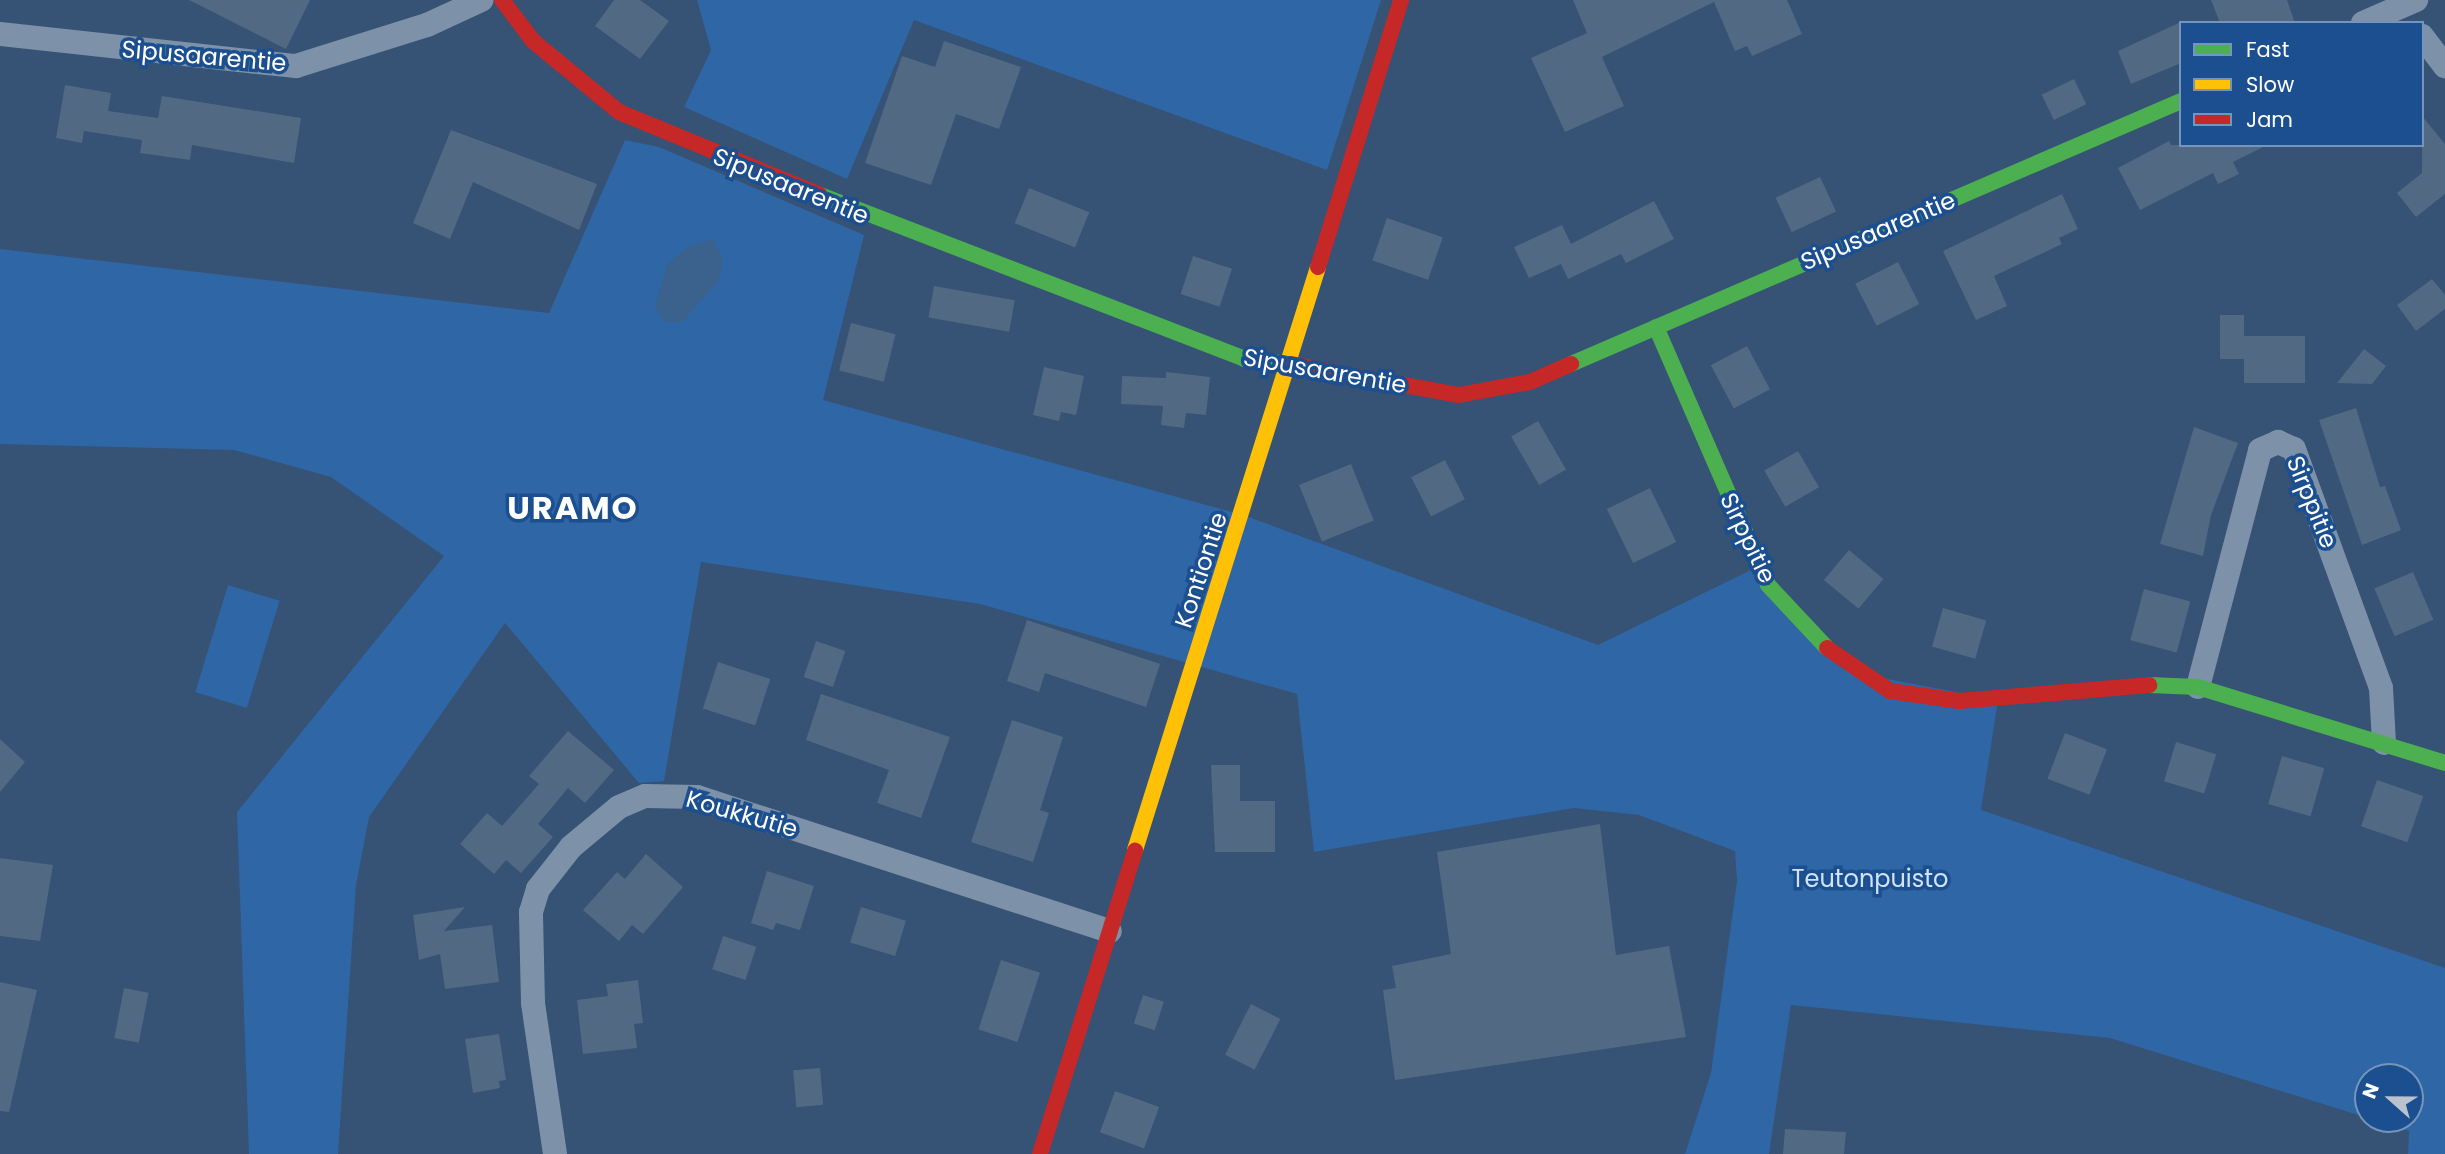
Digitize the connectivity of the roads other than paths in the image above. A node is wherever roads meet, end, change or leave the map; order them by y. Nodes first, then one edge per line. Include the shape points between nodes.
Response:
1 (481, 0) edge
2 (502, 0) edge
3 (1401, 0) edge
4 (2410, 10) edge
5 (2370, 21) edge
6 (0, 34) edge
7 (2424, 39) edge
8 (2445, 66) edge
9 (2179, 102) edge
10 (1656, 327) junction
11 (1286, 365) junction
12 (2198, 687) junction
13 (2384, 743) junction
14 (2445, 763) edge
15 (1110, 931) junction
16 (555, 1154) edge
17 (1040, 1154) edge

1 - 6 street, Sipusaarentie via 427,25 296,66
2 - 11 street, Sipusaarentie via 533,40 564,69 618,112 665,135 1244,359
3 - 11 street, Kontiontie
4 - 5 street
7 - 8 street
9 - 10 street, Sipusaarentie
10 - 11 street, Sipusaarentie via 1493,392 1459,395 1325,367
10 - 12 street, Sirppitie via 1768,585 1810,635 1861,674 1890,691 1959,701 2161,684
11 - 15 street, Kontiontie
12 - 13 street, Sirppitie
12 - 13 street, Sirppitie via 2259,450 2278,442 2294,449 2381,688
13 - 14 street, Sirppitie
15 - 16 street, Koukkutie via 696,797 668,793 619,807 571,847 538,889 531,912 533,1003
15 - 17 street, Kontiontie

